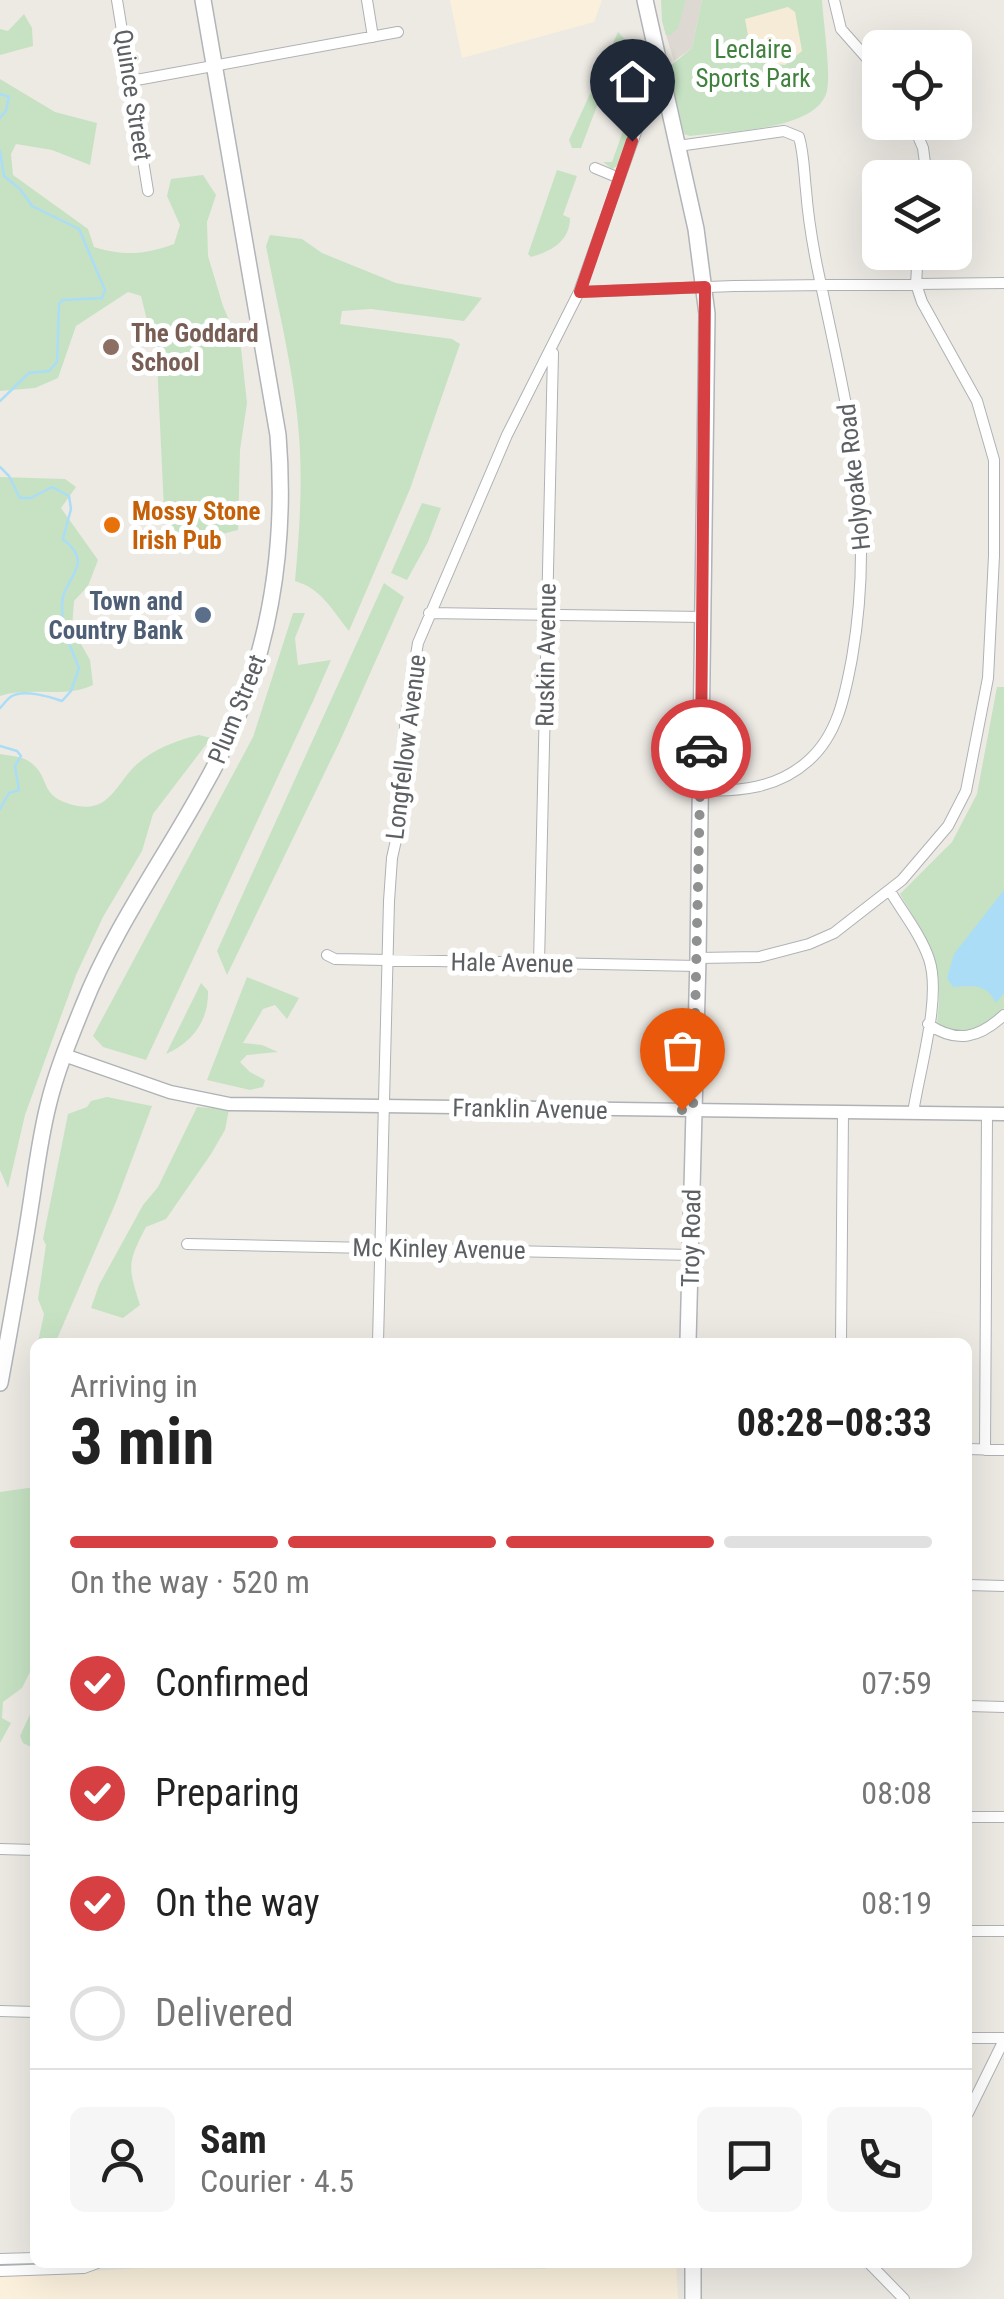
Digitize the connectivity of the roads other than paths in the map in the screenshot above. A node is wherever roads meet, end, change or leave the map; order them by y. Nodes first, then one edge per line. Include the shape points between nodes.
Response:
1 (118, 0) edge
2 (203, 0) edge
3 (367, 0) edge
4 (645, 0) edge
5 (834, 0) edge
6 (398, 32) dead end
7 (374, 37) junction
8 (862, 53) edge
9 (214, 65) junction
10 (131, 80) junction
11 (664, 85) junction
12 (678, 146) junction
13 (595, 168) dead end
14 (620, 178) junction
15 (148, 190) dead end
16 (917, 270) edge
17 (1004, 283) edge
18 (916, 284) junction
19 (822, 285) junction
20 (705, 287) junction
21 (580, 292) junction
22 (554, 347) junction
23 (430, 613) junction
24 (547, 614) junction
25 (704, 617) junction
26 (701, 790) junction
27 (890, 891) junction
28 (327, 955) dead end
29 (386, 960) junction
30 (698, 962) junction
31 (539, 964) junction
32 (1004, 1015) edge
33 (928, 1024) junction
34 (64, 1055) junction
35 (382, 1108) junction
36 (693, 1110) junction
37 (843, 1112) junction
38 (913, 1113) junction
39 (986, 1114) junction
40 (1004, 1114) edge
41 (187, 1244) dead end
42 (380, 1249) junction
43 (691, 1255) junction
44 (378, 1338) edge
45 (688, 1338) edge
46 (841, 1338) edge
47 (0, 1383) edge
48 (972, 1449) edge
49 (985, 1450) junction
50 (1004, 1450) edge
51 (972, 1586) edge
52 (1004, 1586) edge
53 (972, 1706) edge
54 (1004, 1706) edge
55 (972, 1816) edge
56 (1004, 1817) edge
57 (0, 1849) edge
58 (30, 1850) edge
59 (972, 1931) edge
60 (1004, 1931) edge
61 (0, 2011) edge
62 (30, 2012) edge
63 (972, 2038) edge
64 (1004, 2039) edge
65 (972, 2107) edge
66 (30, 2258) edge
67 (0, 2260) edge
68 (84, 2268) edge
69 (693, 2268) edge
70 (874, 2268) edge
71 (0, 2271) edge
72 (694, 2299) edge
73 (904, 2299) edge

1 - 10 street, Quince Street
2 - 9 main road, Plum Street
3 - 7 street
4 - 11 main road, Troy Road
5 - 8 street via 841,29
6 - 7 street
7 - 9 street
9 - 10 street
9 - 34 main road, Plum Street via 278,435 274,591 259,662 233,729 105,961
10 - 15 street, Quince Street
11 - 12 main road, Troy Road
11 - 14 street, Longfellow Avenue via 646,104
12 - 19 street, Holyoake Road via 796,133
12 - 20 main road, Troy Road
13 - 14 street
14 - 21 street, Longfellow Avenue
16 - 18 street, Hale Avenue
17 - 18 street
18 - 19 street
18 - 27 street, Hale Avenue via 991,440 993,678 958,809
19 - 20 street
19 - 26 street, Holyoake Road via 861,504 862,570 849,676 835,725 806,764 764,785
20 - 21 street
20 - 25 main road, Troy Road
21 - 22 street, Longfellow Avenue
22 - 23 street, Longfellow Avenue via 507,435
22 - 24 street, Ruskin Avenue
23 - 24 street
23 - 29 street, Longfellow Avenue via 408,697
24 - 25 street
24 - 31 street, Ruskin Avenue
25 - 26 main road, Troy Road
26 - 30 main road, Troy Road
27 - 30 street, Hale Avenue via 809,944 760,958
27 - 33 street via 930,960
28 - 29 street, Hale Avenue
29 - 31 street, Hale Avenue
29 - 35 street, Longfellow Avenue
30 - 31 street, Hale Avenue
30 - 36 main road, Troy Road
32 - 33 street via 962,1038
33 - 38 street
34 - 35 street, Franklin Avenue via 208,1102
34 - 47 main road, Plum Street via 39,1146
35 - 36 street, Franklin Avenue
35 - 42 street, Longfellow Avenue
36 - 37 street, Franklin Avenue
36 - 43 main road, Troy Road
37 - 38 street, Franklin Avenue
37 - 46 street
38 - 39 street, Franklin Avenue
39 - 40 street, Franklin Avenue
39 - 49 street
41 - 42 street, Mc Kinley Avenue
42 - 43 street, Mc Kinley Avenue
42 - 44 street, Longfellow Avenue
43 - 45 main road, Troy Road
48 - 49 street
49 - 50 street
51 - 52 street
53 - 54 street
55 - 56 street
57 - 58 street
59 - 60 street
61 - 62 street
63 - 64 street
64 - 65 street
66 - 67 street
68 - 71 street
69 - 72 main road
70 - 73 street

